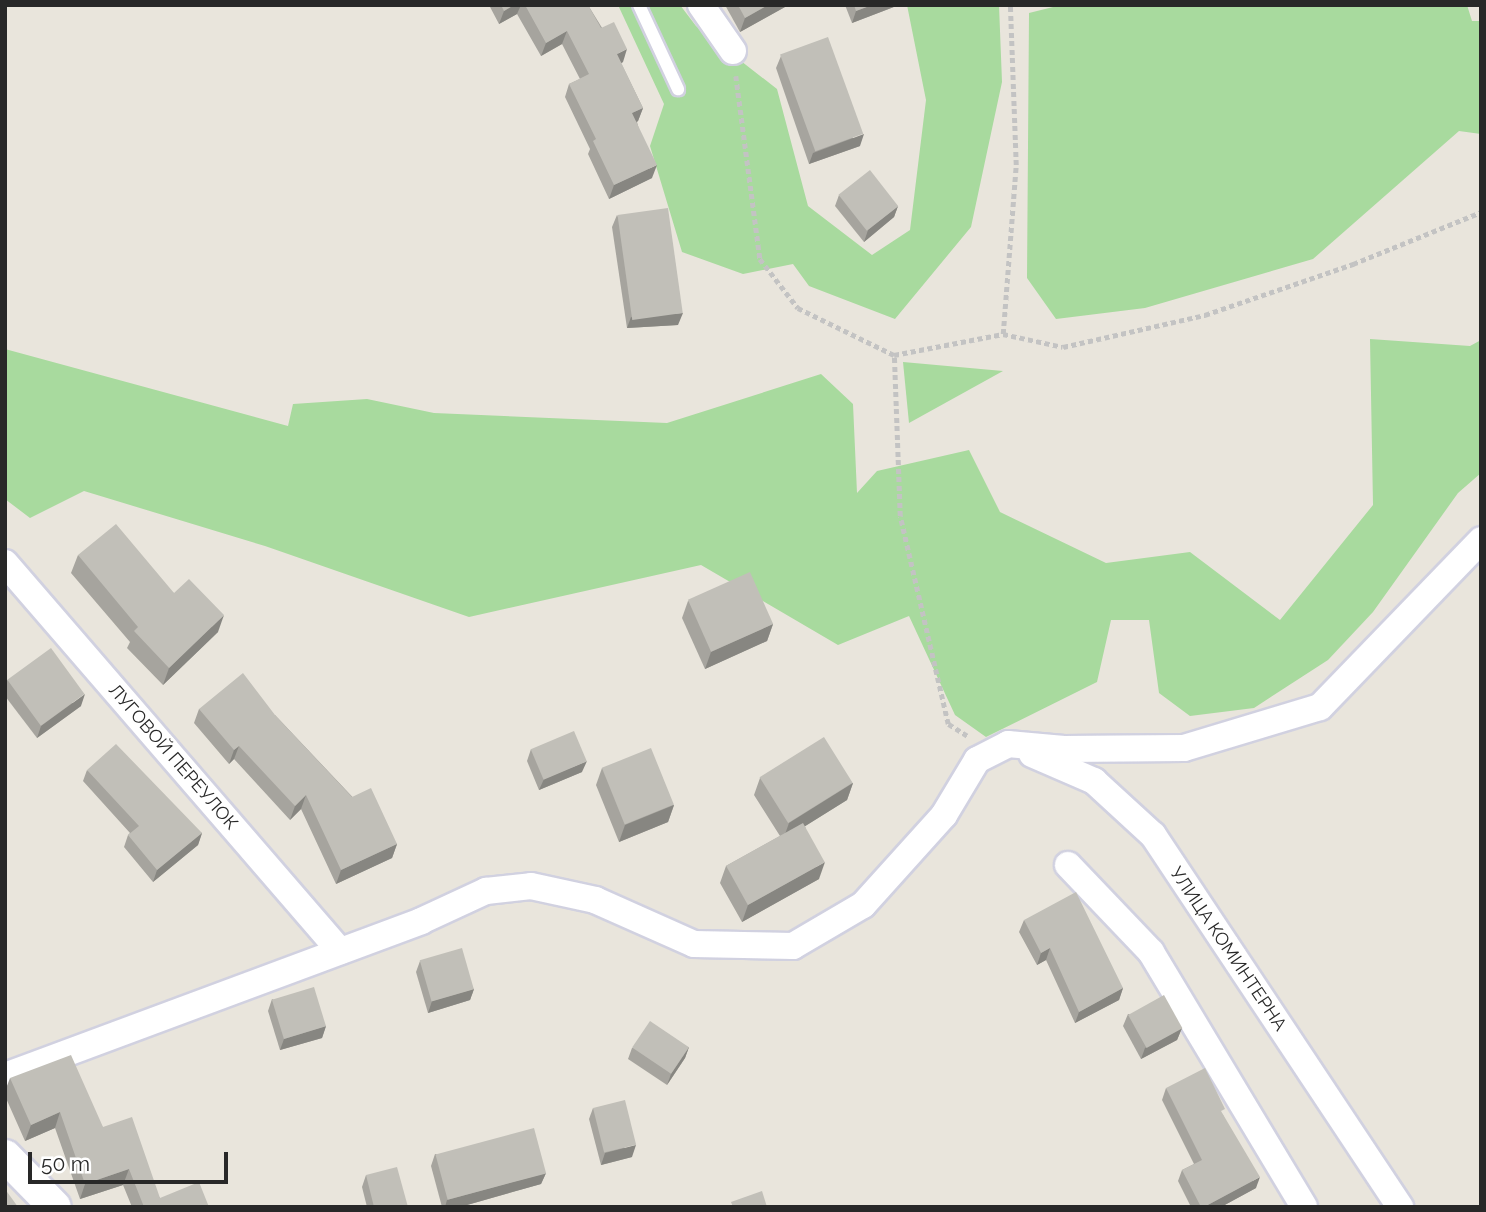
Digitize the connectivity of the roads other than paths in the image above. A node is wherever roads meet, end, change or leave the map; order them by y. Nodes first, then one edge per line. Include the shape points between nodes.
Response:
1 (639, 5) edge
2 (701, 5) edge
3 (733, 51) road end
4 (678, 89) dead end
5 (1481, 540) edge
6 (5, 563) edge
7 (1000, 748) junction
8 (1068, 865) dead end
9 (340, 951) junction
10 (5, 1076) edge
11 (5, 1156) edge
12 (55, 1207) edge
13 (1304, 1207) edge
14 (1400, 1207) edge

1 - 4 lane
2 - 3 street
5 - 7 street via 1320,707 1184,748
6 - 9 street, ЛУГОВОЙ ПЕРЕУЛОК
7 - 9 street via 977,760 944,815 863,905 793,946 694,944 595,900 531,886 486,891
7 - 14 street, УЛИЦА КОМИНТЕРНА via 1094,781 1153,835
8 - 13 street via 1151,952
9 - 10 street
11 - 12 street

